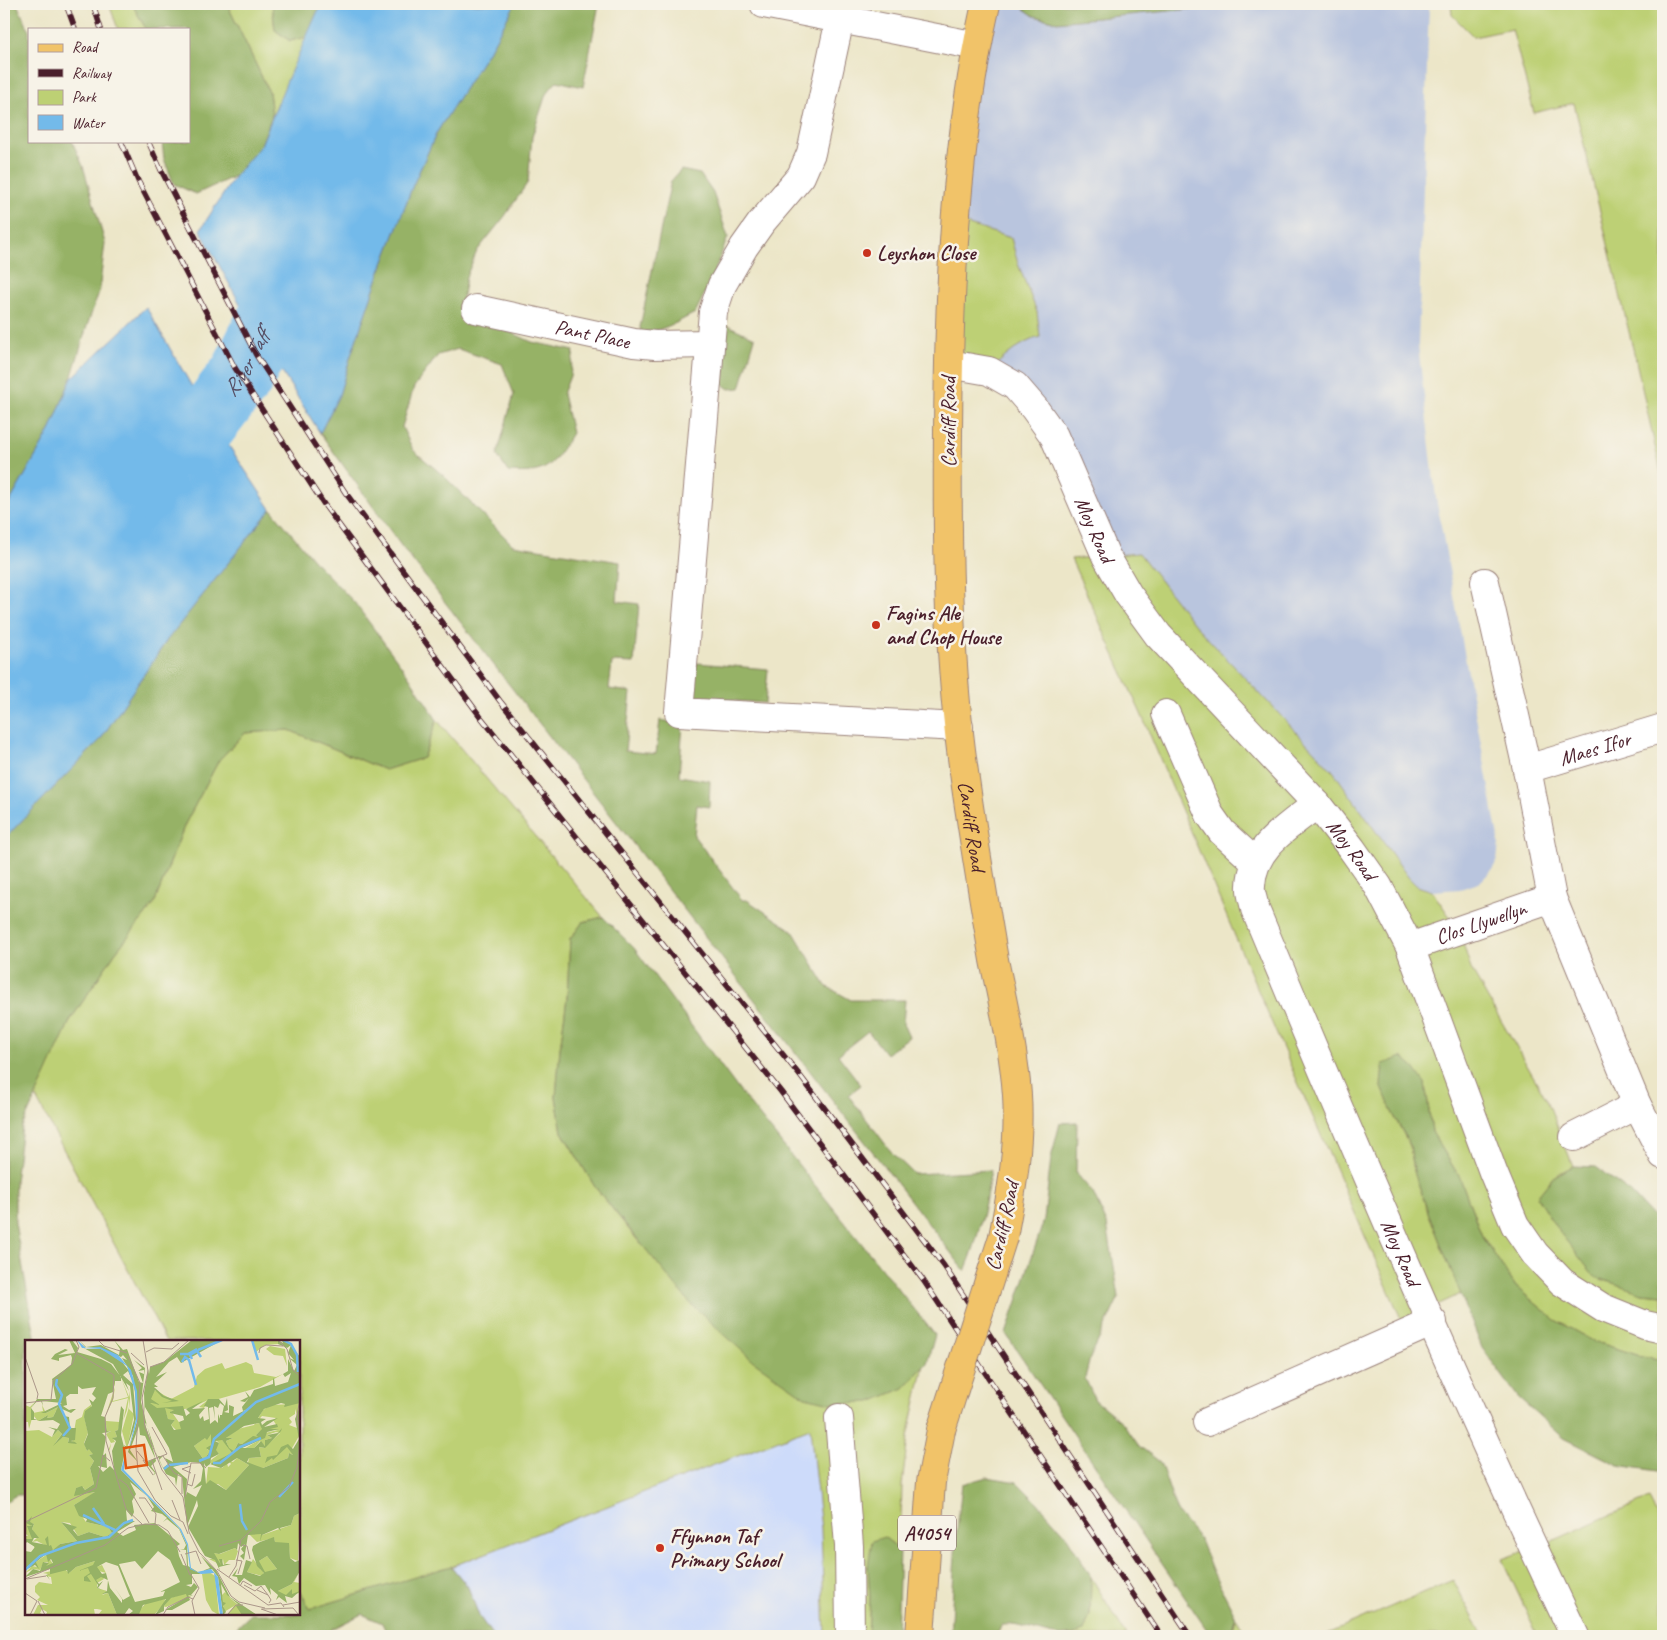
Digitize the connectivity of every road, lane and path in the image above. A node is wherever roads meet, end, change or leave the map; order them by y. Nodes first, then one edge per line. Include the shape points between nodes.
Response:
1 (764, 4) edge
2 (986, 4) edge
3 (840, 18) junction
4 (977, 46) junction
5 (476, 309) dead end
6 (709, 344) junction
7 (949, 364) junction
8 (1485, 582) dead end
9 (1166, 714) dead end
10 (959, 726) junction
11 (1663, 728) edge
12 (1527, 769) junction
13 (1317, 804) junction
14 (1255, 862) junction
15 (1552, 898) junction
16 (1410, 947) junction
17 (1636, 1105) junction
18 (1574, 1137) dead end
19 (1663, 1155) edge
20 (1433, 1322) junction
21 (1663, 1329) edge
22 (839, 1418) dead end
23 (1208, 1422) dead end
24 (850, 1636) edge
25 (920, 1636) edge
26 (1575, 1636) edge

1 - 3 street
2 - 4 main road, Cardiff Road / A4054
3 - 4 street
3 - 6 street via 808,160 801,176 744,247 722,285 713,312
4 - 7 main road, Cardiff Road / A4054 via 964,129
5 - 6 street, Pant Place via 634,343
6 - 10 street via 679,712
7 - 10 main road, Cardiff Road / A4054 via 950,619
7 - 13 street, Moy Road via 989,371 1015,386 1034,408 1054,436 1106,556 1128,594 1158,635
8 - 12 street
9 - 14 street via 1210,815 1222,832
10 - 25 main road, Cardiff Road / A4054, bridge via 977,864 1010,1044 1017,1095 1017,1143 1013,1188 1003,1237 941,1430 931,1482
11 - 12 street, Maes Ifor
12 - 15 street
13 - 14 street, Moy Road via 1269,842
13 - 16 street, Moy Road via 1378,886
14 - 20 street, Moy Road via 1250,887 1255,909 1340,1114
15 - 16 street, Clos Llywellyn
15 - 17 street
16 - 21 street, Moy Road via 1515,1225 1535,1254 1562,1282 1603,1308
17 - 18 street
17 - 19 street
20 - 23 street
20 - 26 street, Moy Road
22 - 24 street via 849,1546

